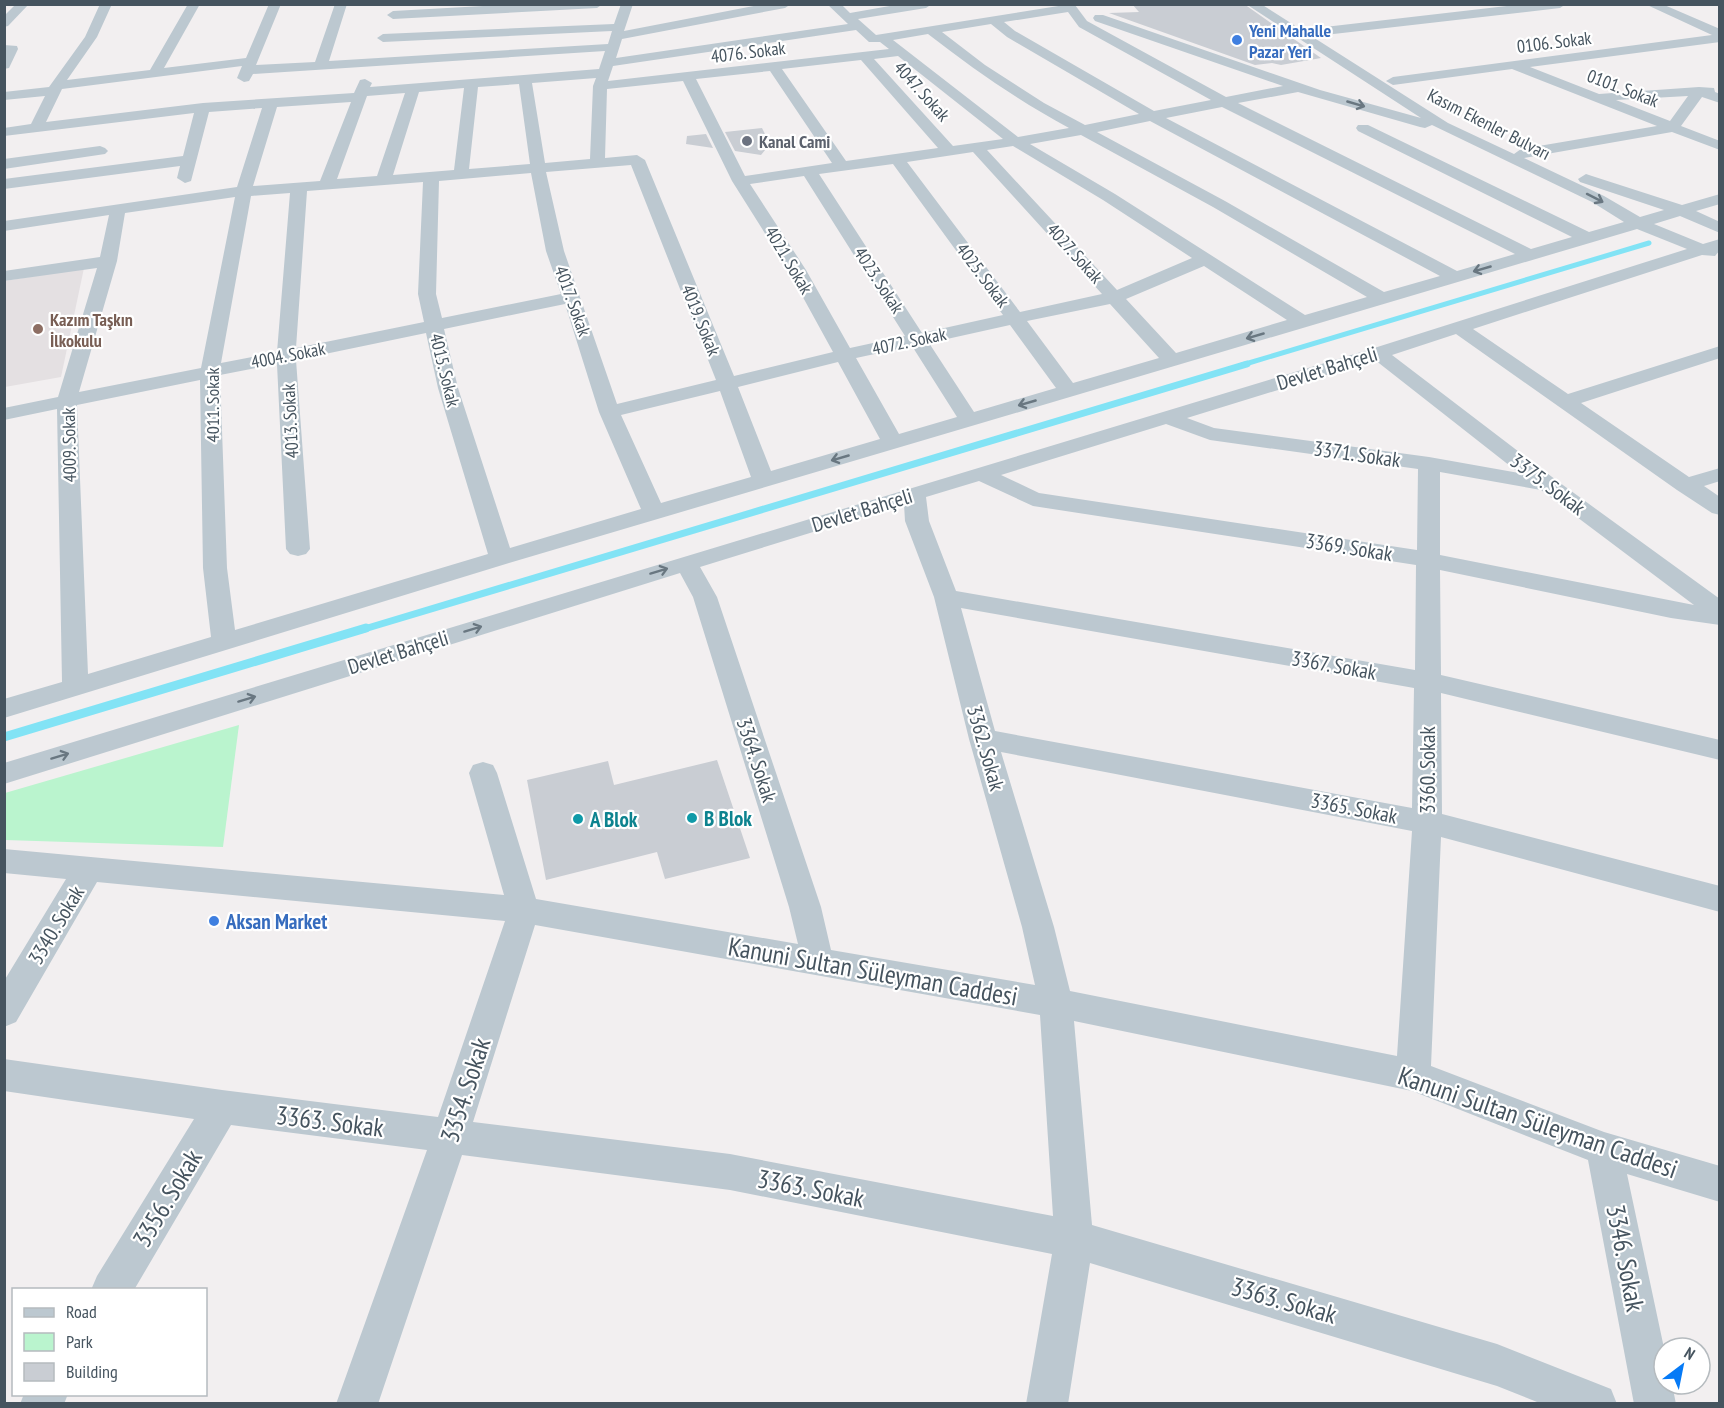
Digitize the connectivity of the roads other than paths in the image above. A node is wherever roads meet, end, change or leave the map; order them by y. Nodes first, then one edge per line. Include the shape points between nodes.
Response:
1 (22, 4) edge
2 (106, 4) edge
3 (194, 4) edge
4 (275, 4) edge
5 (341, 4) edge
6 (597, 4) edge
7 (785, 4) edge
8 (833, 4) edge
9 (1252, 4) edge
10 (1274, 4) edge
11 (1560, 4) edge
12 (1651, 4) edge
13 (630, 5) edge
14 (1066, 6) edge
15 (505, 7) edge
16 (936, 8) edge
17 (1404, 9) dead end
18 (396, 10) edge
19 (848, 17) junction
20 (1422, 19) junction
21 (994, 20) junction
22 (4, 23) edge
23 (966, 24) junction
24 (860, 26) junction
25 (930, 30) junction
26 (1316, 32) junction
27 (1719, 34) edge
28 (618, 37) junction
29 (383, 38) junction
30 (883, 38) junction
31 (1719, 38) edge
32 (4, 49) edge
33 (901, 52) junction
34 (494, 54) junction
35 (864, 56) junction
36 (373, 62) junction
37 (4, 65) edge
38 (321, 65) junction
39 (1512, 65) junction
40 (249, 66) junction
41 (200, 67) junction
42 (774, 67) junction
43 (607, 68) junction
44 (155, 72) junction
45 (688, 77) junction
46 (525, 79) junction
47 (1393, 81) junction
48 (488, 82) junction
49 (472, 83) junction
50 (600, 86) junction
51 (1300, 87) junction
52 (413, 88) junction
53 (195, 90) dead end
54 (1719, 90) edge
55 (1699, 91) junction
56 (54, 92) junction
57 (361, 95) junction
58 (4, 96) edge
59 (1594, 98) junction
60 (1719, 99) edge
61 (1224, 102) junction
62 (271, 103) junction
63 (235, 105) junction
64 (197, 108) junction
65 (1152, 116) junction
66 (1398, 116) junction
67 (105, 119) junction
68 (36, 128) junction
69 (1672, 128) junction
70 (1082, 130) junction
71 (4, 132) edge
72 (1458, 133) junction
73 (1016, 142) junction
74 (1719, 146) edge
75 (977, 148) junction
76 (100, 151) junction
77 (950, 152) junction
78 (1521, 154) junction
79 (897, 159) junction
80 (190, 160) junction
81 (4, 164) edge
82 (597, 164) junction
83 (841, 165) junction
84 (538, 169) junction
85 (808, 170) junction
86 (97, 171) junction
87 (461, 174) junction
88 (431, 176) junction
89 (384, 179) junction
90 (740, 181) junction
91 (4, 184) edge
92 (327, 184) junction
93 (298, 186) junction
94 (243, 191) junction
95 (1719, 199) edge
96 (179, 200) junction
97 (118, 209) junction
98 (1680, 210) junction
99 (91, 213) junction
100 (1636, 223) junction
101 (4, 226) edge
102 (1719, 228) edge
103 (1587, 238) junction
104 (1714, 250) edge
105 (1530, 255) junction
106 (1205, 260) junction
107 (108, 261) junction
108 (1719, 268) edge
109 (1631, 272) junction
110 (4, 276) edge
111 (1455, 277) junction
112 (572, 297) junction
113 (1115, 297) junction
114 (1381, 298) junction
115 (1016, 318) junction
116 (1302, 322) junction
117 (434, 325) junction
118 (1458, 327) junction
119 (917, 339) junction
120 (1719, 352) edge
121 (1378, 353) junction
122 (286, 355) junction
123 (844, 355) junction
124 (1172, 360) junction
125 (210, 370) junction
126 (727, 383) junction
127 (1069, 391) junction
128 (67, 400) junction
129 (1566, 401) junction
130 (609, 412) junction
131 (4, 414) edge
132 (1167, 417) junction
133 (969, 420) junction
134 (893, 443) junction
135 (1429, 464) junction
136 (982, 474) junction
137 (1719, 474) edge
138 (763, 481) junction
139 (1548, 485) junction
140 (1685, 485) junction
141 (915, 495) junction
142 (1719, 508) edge
143 (654, 513) junction
144 (298, 549) dead end
145 (501, 558) junction
146 (1430, 560) junction
147 (687, 563) junction
148 (946, 597) junction
149 (1719, 612) edge
150 (1719, 617) edge
151 (224, 642) junction
152 (1428, 681) junction
153 (75, 689) junction
154 (4, 709) edge
155 (983, 739) junction
156 (1719, 750) edge
157 (483, 773) dead end
158 (4, 774) edge
159 (1427, 822) junction
160 (4, 861) edge
161 (89, 868) junction
162 (1719, 899) edge
163 (524, 910) junction
164 (818, 962) junction
165 (1056, 1003) junction
166 (4, 1012) edge
167 (4, 1075) edge
168 (1413, 1075) junction
169 (222, 1107) junction
170 (450, 1137) junction
171 (1604, 1149) junction
172 (1719, 1184) edge
173 (1074, 1239) junction
174 (112, 1288) edge
175 (357, 1404) edge
176 (1047, 1404) edge
177 (1596, 1404) edge
178 (1655, 1404) edge

1 - 22 street
2 - 56 street via 91,37
3 - 44 street
4 - 40 street
5 - 38 street
6 - 15 street
7 - 28 street
8 - 19 street
9 - 72 street, Kasım Ekenler Bulvarı
10 - 26 street, Kasım Ekenler Bulvarı
11 - 20 street
12 - 27 street
13 - 28 street
14 - 21 street
14 - 51 street
14 - 61 street via 1083,24
15 - 18 street
16 - 19 street
16 - 23 street
17 - 20 street
18 - 29 street
19 - 24 street
20 - 26 street
21 - 23 street
21 - 65 street via 1011,34
23 - 25 street
24 - 30 street via 873,39
24 - 43 street
25 - 30 street
25 - 70 street via 980,68
26 - 47 street, Kasım Ekenler Bulvarı
28 - 29 street
28 - 34 street
28 - 43 street
29 - 36 street
30 - 33 street
31 - 39 street, 0106. Sokak
32 - 37 street via 12,49
33 - 35 street, 4076. Sokak
33 - 73 street
34 - 36 street
34 - 48 street
35 - 42 street, 4076. Sokak
35 - 77 street, 4047. Sokak
36 - 38 street
36 - 57 street
38 - 40 street
39 - 47 street, 0106. Sokak
39 - 59 street, 0101. Sokak
40 - 41 street
40 - 63 street
41 - 44 street
41 - 56 street via 197,81
42 - 45 street, 4076. Sokak
42 - 83 street
43 - 46 street
43 - 50 street
44 - 56 street
45 - 50 street, 4076. Sokak
45 - 90 street, 4021. Sokak
46 - 48 street
46 - 84 street, 4017. Sokak
47 - 78 street, Kasım Ekenler Bulvarı
48 - 49 street
49 - 52 street
49 - 87 street
50 - 82 street
51 - 61 street
51 -> 66 street
52 - 57 street
52 - 89 street
53 - 64 street
54 - 55 street
55 - 59 street
55 - 60 street
55 - 69 street
56 - 58 street
56 - 68 street
57 - 62 street
57 - 92 street
59 - 69 street, 0101. Sokak
61 - 65 street
61 - 105 street
62 - 63 street
62 - 94 street, 4011. Sokak
63 - 64 street
64 - 67 street
64 - 80 street
65 - 70 street
65 - 111 street
66 - 72 street
66 - 103 street via 1363,128
67 - 68 street
67 - 76 street
68 - 71 street
69 - 74 street, 0101. Sokak
69 - 78 street
70 - 73 street
70 - 114 street
72 -> 100 street, Kasım Ekenler Bulvarı via 1598,199
73 - 75 street
73 - 106 street
75 - 77 street
75 - 113 street, 4027. Sokak
76 - 81 street
76 - 86 street
77 - 79 street
78 - 98 street, Kasım Ekenler Bulvarı
79 - 83 street
79 - 115 street, 4025. Sokak
80 - 86 street
80 - 96 street
82 - 84 street
82 - 126 street, 4019. Sokak via 637,160
83 - 85 street
84 - 87 street
84 - 112 street, 4017. Sokak via 555,251
85 - 90 street
85 - 119 street, 4023. Sokak
86 - 91 street
86 - 99 street
87 - 88 street
88 - 89 street
88 - 117 street, 4015. Sokak via 428,294
89 - 92 street
90 - 123 street, 4021. Sokak via 797,270
92 - 93 street
93 - 94 street
93 - 122 street, 4013. Sokak
94 - 96 street
94 - 125 street, 4011. Sokak
95 - 98 street
96 - 97 street
97 - 99 street
97 - 107 street, 4009. Sokak
98 - 100 street
98 - 102 street, Kasım Ekenler Bulvarı
99 - 101 street
100 - 103 street
100 - 104 street, Kasım Ekenler Bulvarı
103 - 105 street
104 - 109 street, Devlet Bahçeli
105 -> 111 street
106 - 113 street, 4072. Sokak
106 - 116 street
107 - 110 street
107 - 128 street, 4009. Sokak
108 - 109 street via 1674,267
109 - 118 street, Devlet Bahçeli
111 - 114 street
112 - 117 street, 4004. Sokak
112 - 130 street, 4017. Sokak
113 - 115 street, 4072. Sokak
113 - 124 street, 4027. Sokak
114 - 116 street
115 - 119 street, 4072. Sokak
115 - 127 street, 4025. Sokak
116 -> 124 street
117 - 122 street, 4004. Sokak
117 - 145 street, 4015. Sokak via 448,388
118 - 121 street, Devlet Bahçeli
118 - 129 street
119 - 123 street, 4072. Sokak
119 - 133 street, 4023. Sokak
120 - 129 street
121 - 132 street, Devlet Bahçeli
121 - 139 street, 3375. Sokak
122 - 125 street, 4004. Sokak
122 - 144 street, 4013. Sokak
123 - 126 street, 4072. Sokak
123 - 134 street, 4021. Sokak
124 - 127 street
125 - 128 street, 4004. Sokak
125 - 151 street, 4011. Sokak via 215,568
126 - 130 street, 4072. Sokak
126 - 138 street, 4019. Sokak
127 -> 133 street
128 - 131 street, 4004. Sokak
128 - 153 street, 4009. Sokak
129 - 140 street
130 - 143 street, 4017. Sokak
132 - 135 street, 3371. Sokak via 1210,434
132 - 136 street, Devlet Bahçeli
133 - 134 street
134 -> 138 street
135 - 139 street, 3371. Sokak
135 - 146 street, 3360. Sokak
136 - 141 street, Devlet Bahçeli
136 - 146 street, 3369. Sokak via 1033,499
137 - 140 street
138 - 143 street
139 - 149 street, 3375. Sokak
140 - 142 street
141 - 147 street, Devlet Bahçeli
141 - 148 street, 3362. Sokak via 917,521
143 - 145 street
145 - 151 street
146 - 150 street, 3369. Sokak
146 - 152 street, 3360. Sokak
158 -> 147 street, Devlet Bahçeli
147 - 164 street, 3364. Sokak via 705,597 805,907
148 - 152 street, 3367. Sokak
148 - 155 street, 3362. Sokak
151 - 153 street
152 - 156 street, 3367. Sokak
152 - 159 street, 3360. Sokak
153 - 154 street
155 - 159 street, 3365. Sokak
155 - 165 street, 3362. Sokak
157 - 163 street
159 - 162 street, 3365. Sokak
159 - 168 street, 3360. Sokak
160 - 161 street, Kanuni Sultan Süleyman Caddesi
161 - 163 street, Kanuni Sultan Süleyman Caddesi
161 - 166 street, 3340. Sokak
163 - 164 street, Kanuni Sultan Süleyman Caddesi
163 - 170 street, 3354. Sokak
164 - 165 street, Kanuni Sultan Süleyman Caddesi
165 - 168 street, Kanuni Sultan Süleyman Caddesi
165 - 173 street, 3362. Sokak
167 - 169 street, 3363. Sokak
168 - 171 street, Kanuni Sultan Süleyman Caddesi
169 - 170 street, 3363. Sokak
169 - 174 street, 3356. Sokak
170 - 173 street, 3363. Sokak via 730,1172
170 - 175 street, 3354. Sokak
171 - 172 street, Kanuni Sultan Süleyman Caddesi
171 - 178 street, 3346. Sokak
173 - 176 street, 3362. Sokak
173 - 177 street, 3363. Sokak via 1497,1365

